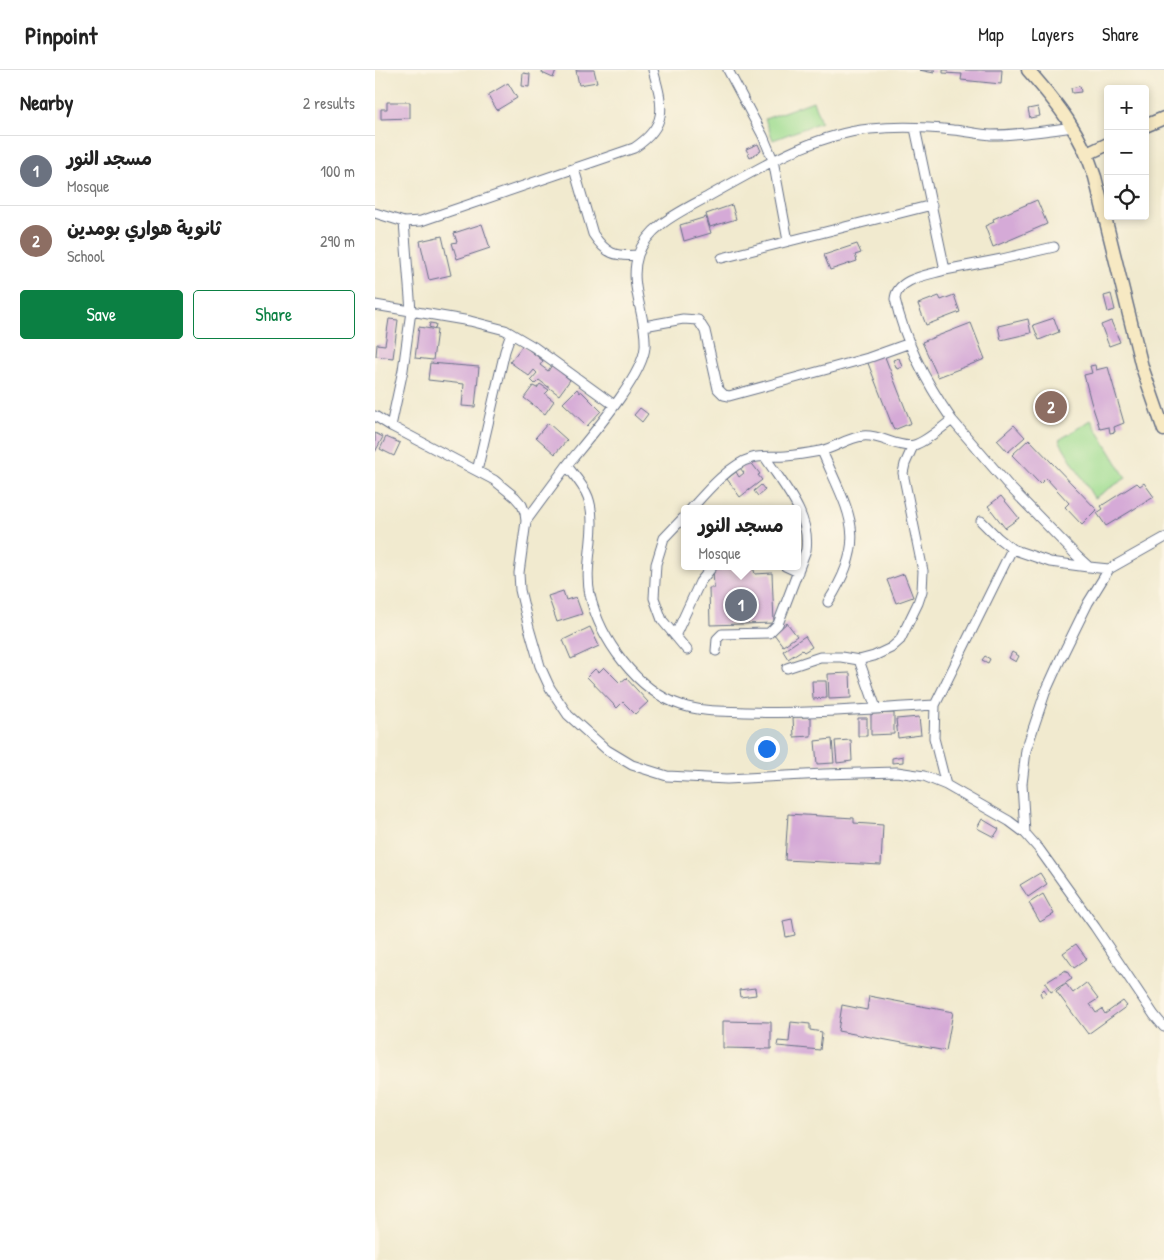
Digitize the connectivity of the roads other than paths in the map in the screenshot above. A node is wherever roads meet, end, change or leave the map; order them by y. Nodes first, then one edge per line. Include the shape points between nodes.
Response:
1 (653, 70) edge
2 (728, 70) edge
3 (1028, 70) edge
4 (1164, 118) edge
5 (1149, 124) edge
6 (1073, 127) junction
7 (915, 128) junction
8 (1104, 146) edge
9 (1087, 154) junction
10 (773, 160) junction
11 (574, 169) junction
12 (931, 205) junction
13 (375, 213) edge
14 (404, 222) junction
15 (788, 241) junction
16 (1054, 247) dead end
17 (638, 255) junction
18 (721, 258) dead end
19 (945, 270) junction
20 (375, 305) edge
21 (411, 311) junction
22 (644, 326) junction
23 (511, 334) junction
24 (909, 343) junction
25 (615, 405) junction
26 (375, 416) edge
27 (952, 420) junction
28 (391, 426) junction
29 (1164, 430) edge
30 (913, 446) junction
31 (822, 451) junction
32 (765, 457) junction
33 (567, 466) junction
34 (477, 471) junction
35 (695, 505) edge
36 (796, 505) edge
37 (801, 514) edge
38 (681, 520) edge
39 (526, 521) junction
40 (981, 521) dead end
41 (1164, 538) edge
42 (1012, 549) junction
43 (801, 564) edge
44 (1089, 567) junction
45 (1109, 569) junction
46 (710, 570) edge
47 (794, 570) edge
48 (798, 572) joint
49 (828, 602) dead end
50 (675, 636) junction
51 (687, 650) dead end
52 (716, 650) dead end
53 (859, 660) junction
54 (787, 668) dead end
55 (935, 705) junction
56 (876, 708) junction
57 (946, 785) junction
58 (1025, 833) junction
59 (1164, 1027) edge

1 - 11 street via 661,116 655,130 634,148
2 - 10 street
3 - 6 street
4 - 5 street
6 - 7 street via 989,135
6 - 9 street
7 - 10 street via 845,133
7 - 12 street
8 - 9 street
9 - 29 street via 1139,357
10 - 15 street
10 - 17 street via 661,225
11 - 14 street via 421,221
11 - 17 street via 593,234 599,243 610,253
12 - 15 street
12 - 19 street
13 - 14 street
14 - 21 street
15 - 18 street
16 - 19 street
17 - 22 street via 635,280
19 - 24 street via 911,280 896,294 897,309
20 - 21 street
21 - 23 street via 492,326
21 - 28 street
22 - 24 street via 683,319 698,320 705,331 718,389 729,396 868,358
22 - 25 street via 645,348 640,364
23 - 25 street
23 - 34 street
24 - 27 street
25 - 33 street
26 - 28 street
27 - 30 street
27 - 44 street via 1009,486
28 - 34 street
30 - 31 street via 865,436
30 - 53 street via 903,473 923,572 922,591 900,640 891,648
31 - 32 street
31 - 49 street via 847,508 852,538 845,571
32 - 35 street via 752,458 736,467
32 - 36 street
33 - 39 street
33 - 56 street via 588,495 590,504 590,593 597,617 630,671 653,691 681,705 711,711
34 - 39 street via 515,497 522,505
37 - 43 street via 808,539
38 - 50 street via 664,538 656,564 654,598 662,620
39 - 57 street via 520,590 540,666 550,688 569,715 607,750 632,765 667,776 727,779 897,772 923,776
40 - 42 street
41 - 45 street
42 - 44 street via 1050,562
42 - 55 street
44 - 45 street
45 - 58 street via 1091,596 1060,660 1030,734 1022,784
46 - 50 street via 700,582
47 - 48 street
48 - 52 street via 778,624 769,634 722,634 717,639
50 - 51 street
53 - 54 street via 820,657
53 - 56 street
55 - 56 street
55 - 57 street via 934,738
57 - 58 street
58 - 59 street

